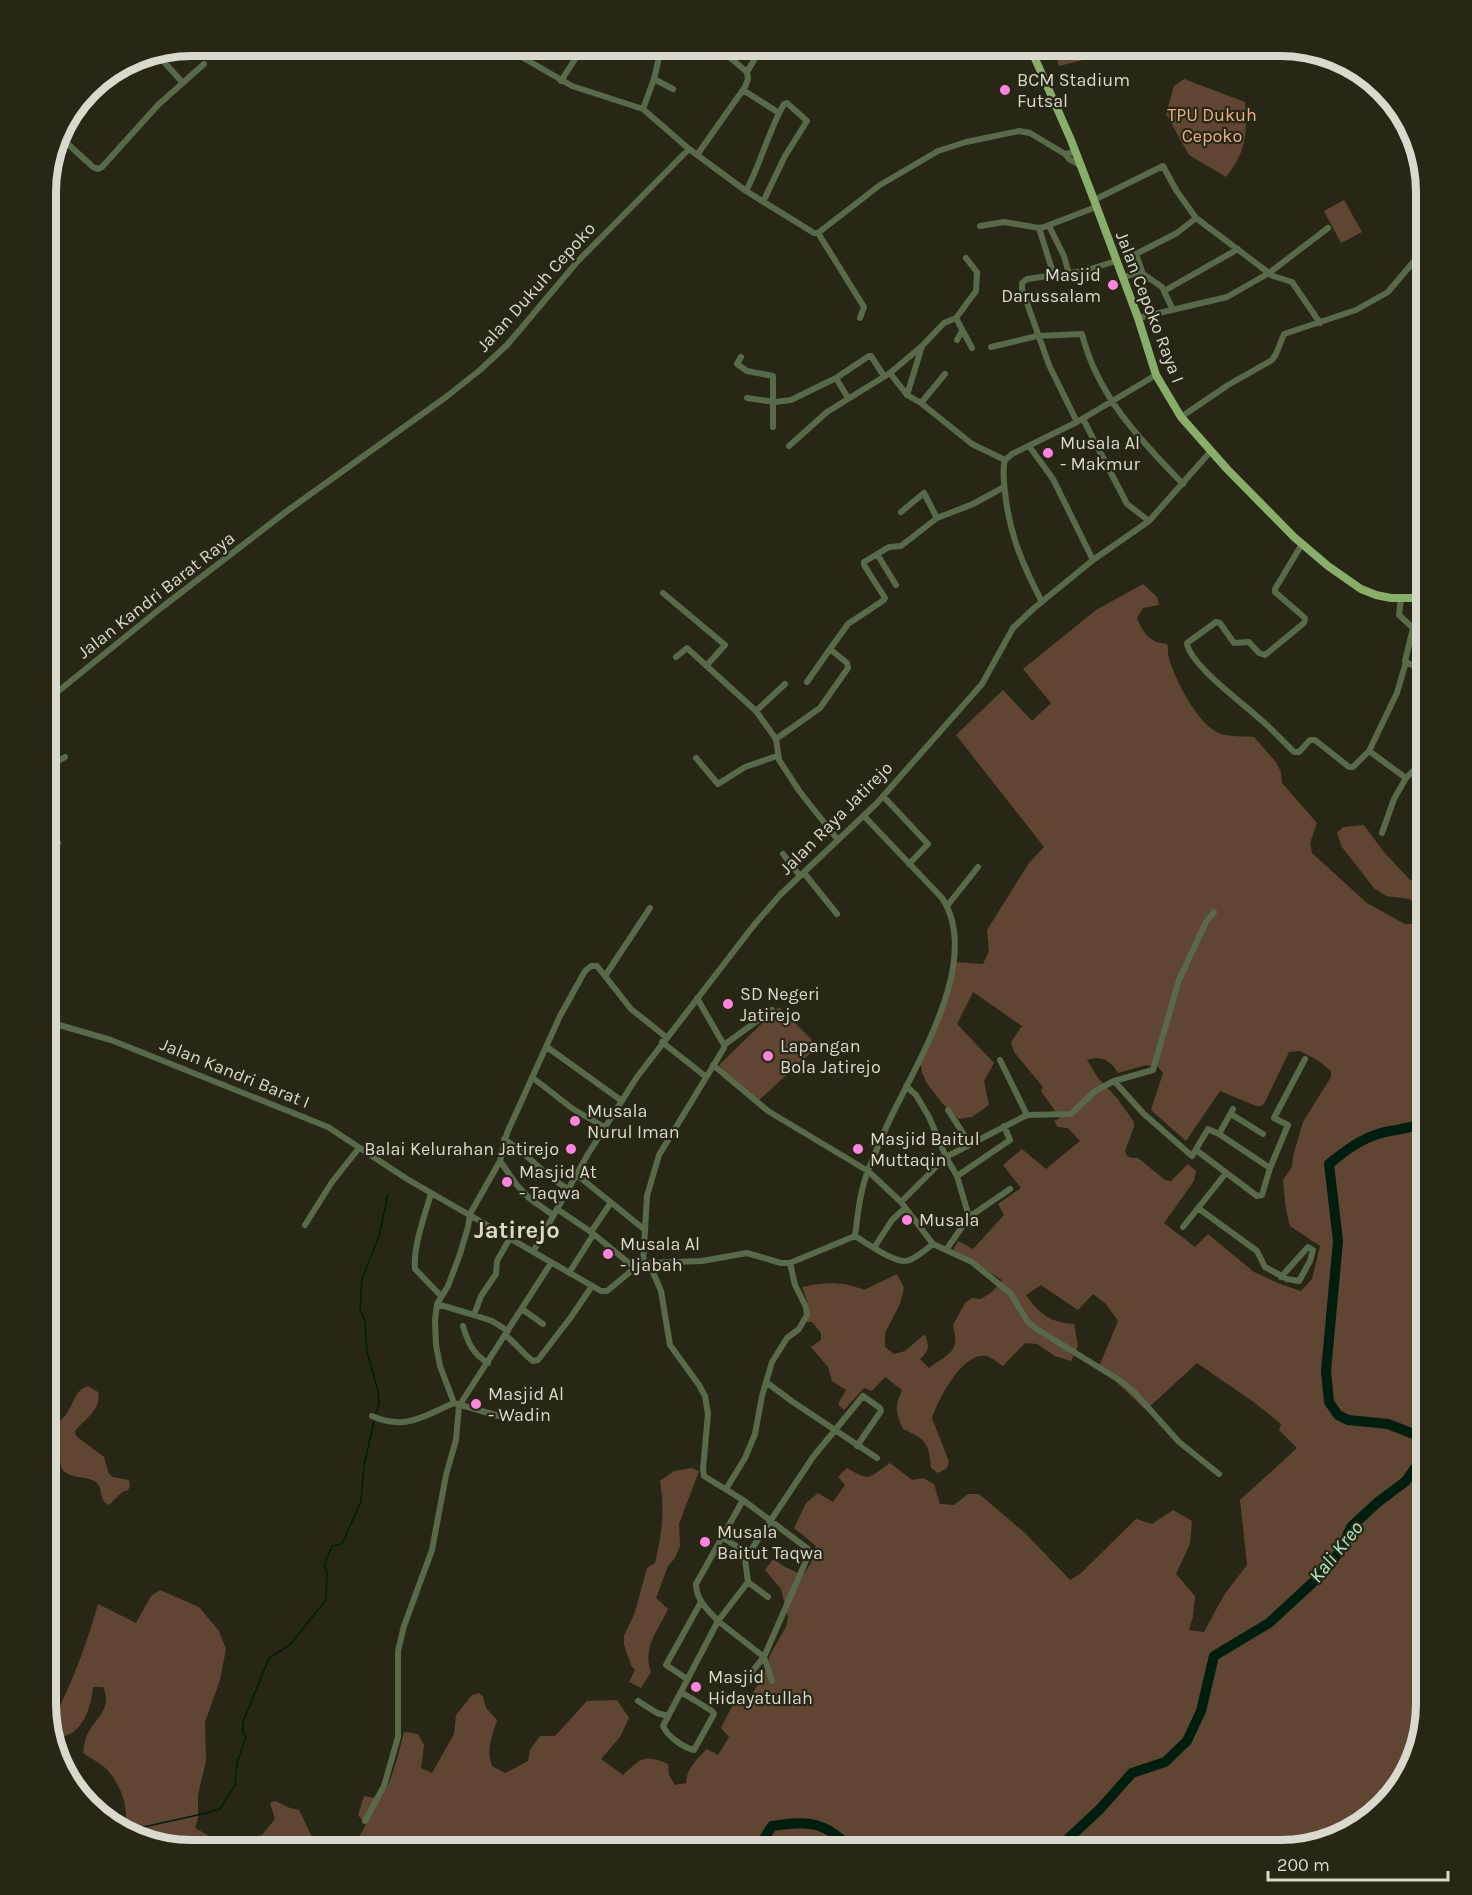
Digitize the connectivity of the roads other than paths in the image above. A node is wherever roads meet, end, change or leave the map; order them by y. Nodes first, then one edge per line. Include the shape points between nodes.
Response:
1 (522, 56) edge
2 (577, 56) edge
3 (659, 56) edge
4 (728, 56) edge
5 (756, 56) edge
6 (1034, 56) edge
7 (161, 59) edge
8 (204, 64) dead end
9 (747, 72) junction
10 (654, 79) junction
11 (561, 81) junction
12 (183, 83) junction
13 (673, 89) dead end
14 (743, 90) junction
15 (643, 109) junction
16 (779, 113) junction
17 (65, 142) edge
18 (689, 149) junction
19 (1074, 152) junction
20 (1065, 154) junction
21 (697, 155) junction
22 (1080, 165) junction
23 (746, 191) junction
24 (763, 202) junction
25 (1095, 204) junction
26 (1196, 218) junction
27 (980, 226) dead end
28 (1050, 226) junction
29 (1039, 228) junction
30 (1328, 228) dead end
31 (818, 233) junction
32 (1238, 249) junction
33 (966, 258) dead end
34 (1416, 258) edge
35 (1116, 261) junction
36 (1141, 271) junction
37 (1269, 273) junction
38 (1069, 274) junction
39 (1054, 276) junction
40 (1122, 278) junction
41 (1164, 291) junction
42 (1173, 310) junction
43 (860, 318) dead end
44 (956, 318) junction
45 (1138, 318) junction
46 (1320, 323) junction
47 (962, 331) junction
48 (1037, 336) junction
49 (957, 340) dead end
50 (922, 346) junction
51 (991, 347) dead end
52 (972, 348) dead end
53 (741, 357) dead end
54 (945, 374) dead end
55 (887, 375) junction
56 (1156, 375) junction
57 (836, 378) junction
58 (907, 395) junction
59 (747, 398) dead end
60 (848, 398) junction
61 (1112, 401) junction
62 (775, 402) junction
63 (921, 403) junction
64 (1181, 417) junction
65 (1080, 420) junction
66 (773, 427) dead end
67 (789, 446) dead end
68 (1029, 446) junction
69 (1211, 452) junction
70 (1005, 460) junction
71 (1183, 484) junction
72 (1004, 488) junction
73 (287, 511) joint
74 (901, 512) dead end
75 (937, 518) junction
76 (1149, 521) junction
77 (1302, 544) junction
78 (877, 554) junction
79 (1093, 560) junction
80 (896, 585) dead end
81 (663, 593) dead end
82 (1401, 598) junction
83 (1416, 598) edge
84 (1042, 602) junction
85 (830, 649) junction
86 (676, 657) dead end
87 (1406, 662) junction
88 (707, 665) junction
89 (1416, 668) edge
90 (807, 682) dead end
91 (785, 684) dead end
92 (56, 693) edge
93 (756, 711) junction
94 (776, 739) junction
95 (1369, 751) junction
96 (777, 756) junction
97 (65, 757) dead end
98 (696, 758) dead end
99 (56, 762) edge
100 (1416, 768) edge
101 (1406, 778) junction
102 (884, 796) junction
103 (864, 816) junction
104 (1382, 833) dead end
105 (838, 840) junction
106 (56, 841) edge
107 (58, 843) dead end
108 (783, 854) dead end
109 (909, 864) junction
110 (978, 867) dead end
111 (802, 874) junction
112 (947, 906) junction
113 (650, 908) dead end
114 (1214, 912) dead end
115 (837, 914) dead end
116 (604, 976) junction
117 (697, 998) junction
118 (772, 1010) dead end
119 (56, 1024) edge
120 (664, 1040) junction
121 (724, 1045) junction
122 (547, 1047) junction
123 (1305, 1059) dead end
124 (1000, 1060) dead end
125 (713, 1065) junction
126 (705, 1076) junction
127 (533, 1078) junction
128 (1114, 1081) junction
129 (906, 1086) junction
130 (622, 1101) junction
131 (948, 1110) dead end
132 (1027, 1115) junction
133 (1004, 1126) junction
134 (606, 1128) junction
135 (1219, 1134) junction
136 (1263, 1134) dead end
137 (504, 1139) junction
138 (970, 1144) junction
139 (359, 1148) junction
140 (1196, 1150) junction
141 (946, 1157) junction
142 (500, 1161) junction
143 (1270, 1168) junction
144 (868, 1171) junction
145 (1226, 1173) junction
146 (577, 1175) junction
147 (957, 1176) junction
148 (568, 1189) junction
149 (1010, 1190) dead end
150 (431, 1192) junction
151 (610, 1204) junction
152 (903, 1205) junction
153 (1198, 1208) junction
154 (555, 1212) junction
155 (470, 1214) junction
156 (969, 1217) junction
157 (305, 1225) dead end
158 (1183, 1227) dead end
159 (645, 1230) junction
160 (592, 1234) junction
161 (855, 1236) junction
162 (510, 1238) junction
163 (933, 1245) junction
164 (874, 1248) junction
165 (945, 1250) junction
166 (533, 1252) junction
167 (551, 1263) junction
168 (646, 1263) junction
169 (790, 1263) junction
170 (635, 1268) junction
171 (569, 1273) junction
172 (1281, 1276) junction
173 (592, 1286) junction
174 (441, 1296) junction
175 (437, 1304) junction
176 (522, 1309) junction
177 (474, 1315) junction
178 (543, 1324) dead end
179 (463, 1326) dead end
180 (507, 1334) junction
181 (488, 1363) junction
182 (766, 1382) junction
183 (457, 1404) junction
184 (375, 1417) dead end
185 (516, 1418) dead end
186 (836, 1430) junction
187 (857, 1446) junction
188 (877, 1458) dead end
189 (1219, 1474) dead end
190 (726, 1489) junction
191 (743, 1500) junction
192 (770, 1519) junction
193 (722, 1537) junction
194 (745, 1558) junction
195 (748, 1582) junction
196 (768, 1597) dead end
197 (701, 1602) junction
198 (718, 1621) junction
199 (764, 1658) junction
200 (687, 1679) junction
201 (746, 1679) dead end
202 (772, 1681) dead end
203 (681, 1692) junction
204 (638, 1701) dead end
205 (668, 1716) junction
206 (365, 1821) dead end

1 - 11 street
2 - 11 street
3 - 10 street
4 - 9 street
5 - 9 street
6 - 19 main road, Jalan Cepoko Raya I
7 - 12 street
8 - 12 street
9 - 14 street
10 - 13 street
10 - 15 street
11 - 15 street
12 - 17 street via 98,169
14 - 16 street
14 - 21 street
15 - 18 street
16 - 23 street
16 - 24 street via 787,103 807,121
18 - 21 street
18 - 73 street, Jalan Dukuh Cepoko via 577,262 507,345 480,370
19 - 20 street
19 - 22 main road, Jalan Cepoko Raya I
20 - 22 street
20 - 31 street via 1030,133 1019,131 966,142 938,151 879,185
21 - 23 street
22 - 25 main road, Jalan Cepoko Raya I
23 - 24 street
24 - 31 street via 808,231
25 - 26 street via 1163,166
25 - 28 street
25 - 35 main road, Jalan Cepoko Raya I
26 - 32 street
26 - 36 street via 1177,233 1137,252
27 - 29 street via 1004,222
28 - 29 street
28 - 38 street
29 - 39 street
30 - 37 street
31 - 43 street via 864,307
32 - 37 street
32 - 41 street
33 - 44 street via 977,272 977,286
34 - 46 street via 1388,292 1367,305
35 - 38 street
35 - 40 main road, Jalan Cepoko Raya I
36 - 40 street
36 - 41 street
37 - 42 street via 1227,297
37 - 46 street via 1295,284
38 - 39 street
39 - 48 street via 1022,283
40 - 45 main road, Jalan Cepoko Raya I
41 - 42 street
42 - 45 street
44 - 47 street
44 - 50 street via 945,322
45 - 56 main road, Jalan Cepoko Raya I
46 - 64 street via 1284,334 1272,360
47 - 49 street
47 - 52 street
48 - 51 street
48 - 61 street via 1082,334 1092,365
48 - 65 street
50 - 55 street
50 - 58 street
53 - 62 street via 737,364 743,369 773,376
54 - 63 street
55 - 57 street via 869,356
55 - 58 street
55 - 60 street
56 - 61 street
56 - 64 main road, Jalan Cepoko Raya I
57 - 60 street
57 - 62 street via 791,400
58 - 63 street
59 - 62 street
60 - 67 street
61 - 65 street
61 - 71 street
62 - 66 street
63 - 70 street via 972,444
64 - 69 main road, Jalan Cepoko Raya I
65 - 68 street
65 - 76 street via 1127,504
68 - 70 street
68 - 79 street via 1053,479
69 - 71 street, Jalan Raya Jatirejo
69 - 77 main road, Jalan Cepoko Raya I
70 - 72 street
71 - 76 street, Jalan Raya Jatirejo
72 - 75 street
72 - 84 street via 1013,539
73 - 92 street, Jalan Kandri Barat Raya
74 - 75 street via 924,493
75 - 78 street via 901,546 888,547
76 - 79 street, Jalan Raya Jatirejo
77 - 82 main road, Jalan Cepoko Raya I via 1361,590
77 - 95 street via 1275,592 1305,618 1304,623 1265,655 1249,642 1234,643 1218,622 1186,646 1218,684 1294,752 1315,740 1353,767
78 - 80 street
78 - 85 street via 864,563 885,598 848,624
79 - 84 street, Jalan Raya Jatirejo
81 - 88 street via 725,645
82 - 83 main road, Jalan Cepoko Raya I
82 - 87 street via 1399,615 1413,628
84 - 102 street, Jalan Raya Jatirejo via 1013,628 982,684
85 - 90 street
85 - 94 street via 848,668 820,708
86 - 88 street via 687,648
87 - 89 street
87 - 95 street via 1397,693
88 - 93 street
91 - 93 street
93 - 94 street
94 - 96 street
95 - 101 street
96 - 98 street via 752,764 718,784
96 - 105 street
97 - 99 street
100 - 101 street
101 - 104 street
102 - 103 street, Jalan Raya Jatirejo
102 - 109 street via 928,844
103 - 105 street, Jalan Raya Jatirejo
103 - 109 street
105 - 111 street, Jalan Raya Jatirejo
106 - 107 street
108 - 111 street
109 - 112 street
110 - 112 street
111 - 115 street
111 - 117 street, Jalan Raya Jatirejo via 754,925
112 - 129 street via 954,928 954,961 938,1020
113 - 116 street
114 - 128 street via 1179,980 1153,1070
116 - 120 street
116 - 122 street via 597,966 585,971
117 - 120 street, Jalan Raya Jatirejo
117 - 121 street
118 - 121 street
119 - 139 street, Jalan Kandri Barat I via 111,1040 224,1084 328,1127
120 - 126 street
120 - 130 street, Jalan Raya Jatirejo
121 - 125 street
122 - 127 street
122 - 130 street
123 - 143 street via 1274,1118 1288,1125
124 - 132 street
125 - 126 street
125 - 144 street via 768,1111
126 - 159 street via 659,1155 647,1196
127 - 134 street
127 - 137 street
128 - 132 street via 1089,1095 1071,1114
128 - 140 street via 1189,1155
129 - 141 street via 929,1117
129 - 144 street
130 - 134 street, Jalan Raya Jatirejo
131 - 138 street
132 - 133 street
133 - 138 street
133 - 147 street via 1010,1140
134 - 146 street, Jalan Raya Jatirejo
135 - 136 street via 1232,1112
135 - 140 street via 1208,1129
135 - 143 street
137 - 142 street
137 - 148 street
138 - 141 street
139 - 150 street, Jalan Kandri Barat I
139 - 157 street
140 - 145 street
141 - 147 street
141 - 152 street
142 - 154 street via 529,1198
142 - 155 street
143 - 145 street via 1262,1195 1257,1196
144 - 152 street
144 - 161 street
145 - 153 street
146 - 148 street, Jalan Raya Jatirejo
146 - 151 street
147 - 156 street
148 - 154 street, Jalan Raya Jatirejo
149 - 156 street
150 - 155 street, Jalan Kandri Barat I
150 - 174 street via 415,1265
151 - 159 street
151 - 160 street
152 - 163 street
152 - 164 street
153 - 158 street
153 - 172 street via 1257,1251 1265,1267
154 - 160 street
154 - 166 street, Jalan Raya Jatirejo
155 - 162 street, Jalan Kandri Barat I
155 - 174 street via 460,1254
156 - 165 street
159 - 168 street
160 - 170 street
160 - 171 street
161 - 164 street
161 - 169 street
162 - 166 street, Jalan Kandri Barat I
162 - 177 street
163 - 164 street via 903,1261
163 - 165 street
165 - 189 street via 972,1262 1011,1294 1035,1328 1135,1393 1186,1448
166 - 167 street, Jalan Kandri Barat I
167 - 171 street, Jalan Kandri Barat I
167 - 176 street
168 - 169 street via 702,1261 747,1253
168 - 170 street
168 - 190 street via 662,1291 670,1345 699,1385 708,1405 704,1476
169 - 182 street via 807,1315 772,1362
170 - 173 street via 608,1291
171 - 173 street, Jalan Kandri Barat I
172 - 172 street via 1303,1251 1308,1247 1313,1250 1299,1281
173 - 180 street via 538,1360 529,1359
174 - 175 street
175 - 177 street
175 - 183 street via 440,1366
176 - 178 street
176 - 180 street
177 - 180 street via 492,1321
179 - 181 street via 474,1354
180 - 181 street
181 - 183 street
182 - 186 street
182 - 190 street via 755,1434 746,1458
183 - 184 street via 413,1422
183 - 185 street
183 - 206 street via 456,1440 432,1550 398,1651 398,1737 384,1786
186 - 187 street
186 - 187 street via 862,1396 880,1408
186 - 192 street
187 - 188 street
190 - 191 street
191 - 192 street
191 - 193 street
192 - 194 street
192 - 199 street via 806,1546 809,1554
193 - 194 street via 738,1547
193 - 197 street via 696,1584
194 - 195 street
195 - 196 street
195 - 198 street
197 - 198 street
197 - 200 street via 666,1665
198 - 199 street
198 - 200 street
199 - 201 street
199 - 202 street
200 - 203 street
203 - 205 street
203 - 205 street via 714,1714 696,1749 688,1749 666,1732 663,1726
204 - 205 street

